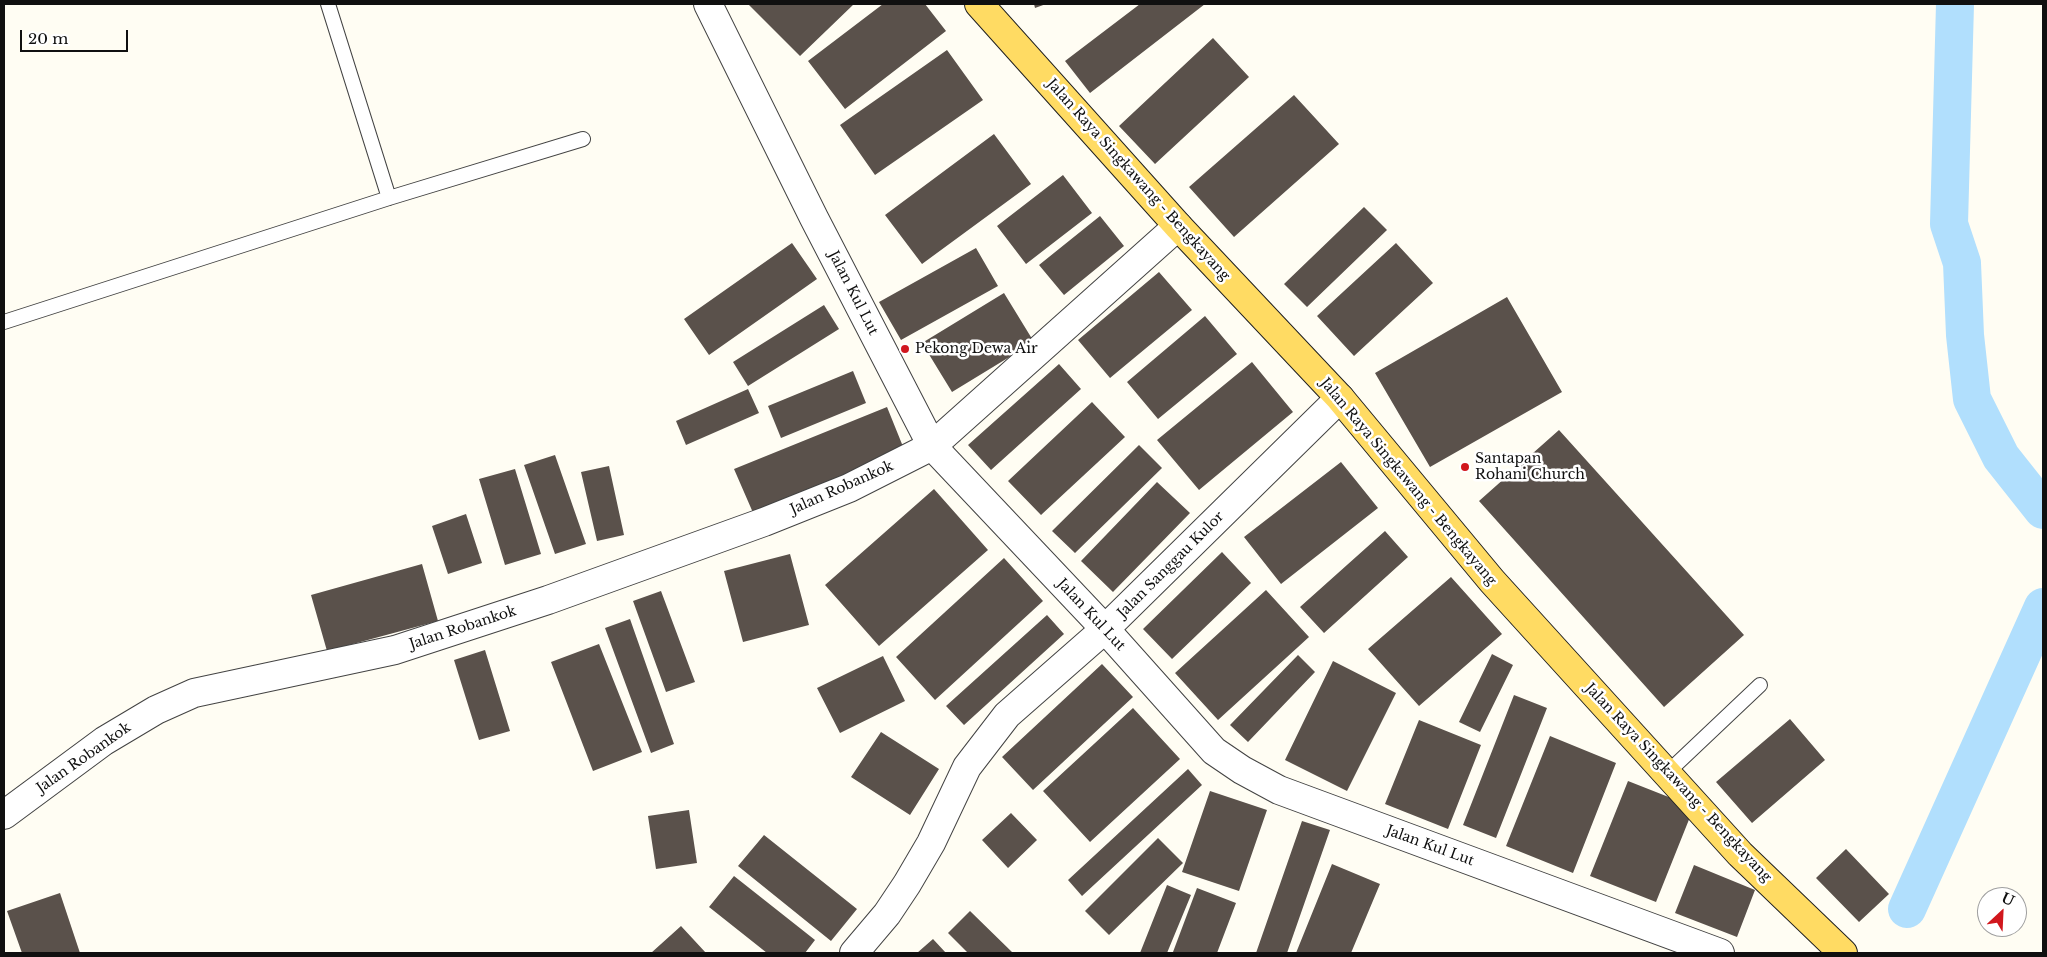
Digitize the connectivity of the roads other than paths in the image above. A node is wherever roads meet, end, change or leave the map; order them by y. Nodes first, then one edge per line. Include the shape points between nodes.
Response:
1 (328, 4) edge
2 (708, 4) edge
3 (979, 4) edge
4 (583, 139) dead end
5 (389, 198) junction
6 (1178, 226) junction
7 (4, 322) edge
8 (1340, 398) junction
9 (932, 446) junction
10 (1105, 629) junction
11 (1760, 685) dead end
12 (1667, 773) junction
13 (4, 815) edge
14 (854, 953) edge
15 (1720, 953) edge
16 (1843, 953) edge

1 - 5 lane
2 - 9 street, Jalan Kul Lut
3 - 6 main road, Jalan Raya Singkawang - Bengkayang
4 - 5 lane
5 - 7 lane
6 - 8 main road, Jalan Raya Singkawang - Bengkayang
6 - 9 street, Jalan Robankok
8 - 10 street, Jalan Sanggau Kulor
8 - 12 main road, Jalan Raya Singkawang - Bengkayang via 1492,582
9 - 10 street, Jalan Kul Lut
9 - 13 street, Jalan Robankok via 850,488 764,522 494,618 395,650 194,693 156,710 104,741
10 - 14 street, Jalan Sanggau Kulor via 1007,715 988,738 967,767 931,843 907,884
10 - 15 street, Jalan Kul Lut via 1214,751 1271,786
11 - 12 lane
12 - 16 main road, Jalan Raya Singkawang - Bengkayang via 1740,854

